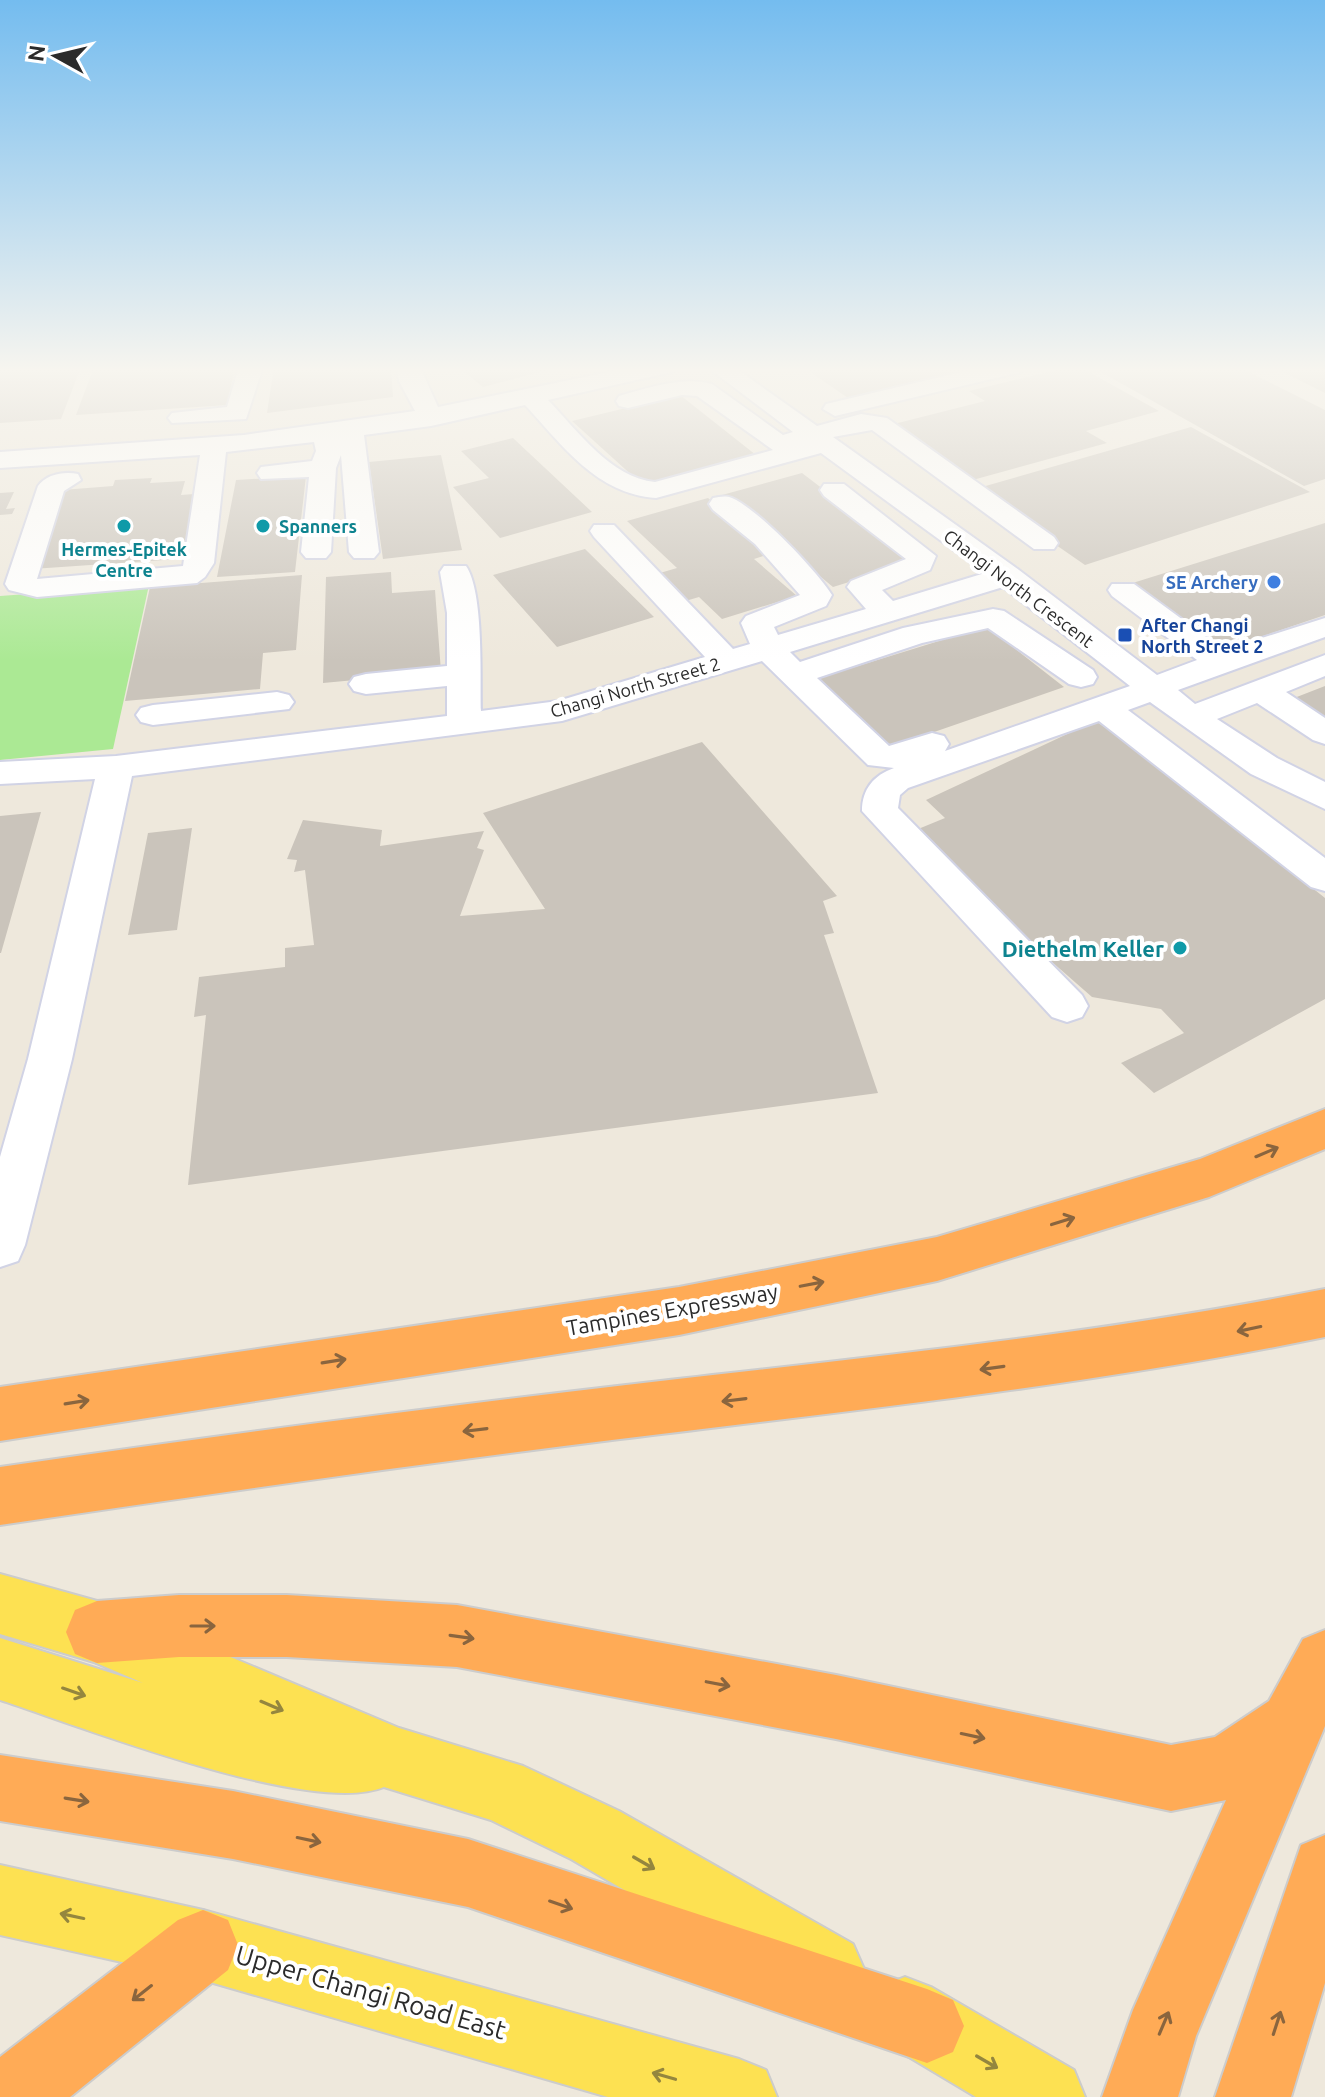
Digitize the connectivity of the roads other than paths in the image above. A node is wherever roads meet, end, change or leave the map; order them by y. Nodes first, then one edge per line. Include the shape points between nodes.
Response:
1 (38, 465) edge
2 (63, 465) edge
3 (83, 465) edge
4 (213, 465) edge
5 (324, 465) edge
6 (345, 465) edge
7 (592, 465) edge
8 (739, 465) edge
9 (855, 465) edge
10 (936, 465) edge
11 (69, 467) junction
12 (323, 468) junction
13 (270, 473) dead end
14 (834, 490) dead end
15 (723, 504) dead end
16 (604, 531) dead end
17 (1044, 543) dead end
18 (316, 552) dead end
19 (364, 552) dead end
20 (455, 572) dead end
21 (1008, 576) junction
22 (0, 583) edge
23 (1123, 590) dead end
24 (887, 613) junction
25 (1325, 627) edge
26 (768, 649) junction
27 (726, 661) junction
28 (1220, 662) junction
29 (1325, 665) edge
30 (465, 674) junction
31 (797, 674) junction
32 (1081, 677) dead end
33 (1143, 680) junction
34 (366, 684) dead end
35 (1260, 690) junction
36 (1104, 708) junction
37 (153, 715) dead end
38 (1191, 717) junction
39 (464, 725) junction
40 (1325, 733) edge
41 (269, 749) junction
42 (116, 767) junction
43 (0, 773) edge
44 (1325, 797) edge
45 (1325, 878) edge
46 (1067, 1006) dead end
47 (1325, 1128) edge
48 (0, 1245) edge
49 (1325, 1313) edge
50 (0, 1414) edge
51 (0, 1496) edge
52 (0, 1604) edge
53 (97, 1632) junction
54 (1325, 1661) edge
55 (0, 1669) edge
56 (1292, 1724) junction
57 (398, 1760) junction
58 (0, 1788) edge
59 (1325, 1869) edge
60 (0, 1900) edge
61 (203, 1945) junction
62 (927, 2026) junction
63 (10, 2097) edge
64 (739, 2097) edge
65 (1047, 2097) edge
66 (1140, 2097) edge
67 (1253, 2097) edge

1 - 22 street
2 - 11 street
3 - 11 street
4 - 11 street via 199,563 186,577 37,588 20,584 52,486
5 - 12 street
6 - 19 street
7 - 8 street via 636,491
9 - 21 street, Changi North Crescent
10 - 17 street
12 - 13 street
12 - 18 street
14 - 24 street via 921,556 920,564 862,587
15 - 26 street via 765,538 817,595 757,623
16 - 27 street
20 - 30 street
21 - 24 street, Changi North Street 2
21 - 33 street, Changi North Crescent
23 - 28 street
24 - 26 street, Changi North Street 2
25 - 28 street
26 - 27 street, Changi North Street 2
26 - 31 street
27 - 39 street, Changi North Street 2 via 562,711
28 - 33 street
29 - 35 street
30 - 34 street
30 - 39 street
31 - 32 street via 914,635 993,618
31 - 33 street via 880,757 890,758
33 - 36 street
33 - 38 street, Changi North Crescent
35 - 38 street
35 - 40 street
36 - 45 street
36 - 46 street via 895,780 879,799 880,811
37 - 41 street via 280,692
38 - 44 street, Changi North Crescent via 1264,766
39 - 41 street, Changi North Street 2
41 - 42 street, Changi North Street 2
42 - 43 street, Changi North Street 2
42 - 48 street via 50,1059
50 -> 47 highway, Tampines Expressway via 679,1311 937,1259 1209,1177
49 -> 51 highway via 1221,1336 944,1375 351,1444
52 - 53 main road
53 -> 56 highway via 287,1626 457,1636 836,1707 1171,1778 1227,1767
53 -> 57 main road
54 - 56 highway
55 -> 57 main road via 266,1751
66 -> 56 highway via 1159,2036
57 -> 62 main road via 500,1789 595,1835
58 -> 62 highway via 233,1825 468,1873
67 -> 59 highway
61 -> 60 main road, Upper Changi Road East
61 -> 63 highway
64 -> 61 main road, Upper Changi Road East
62 -> 65 main road

